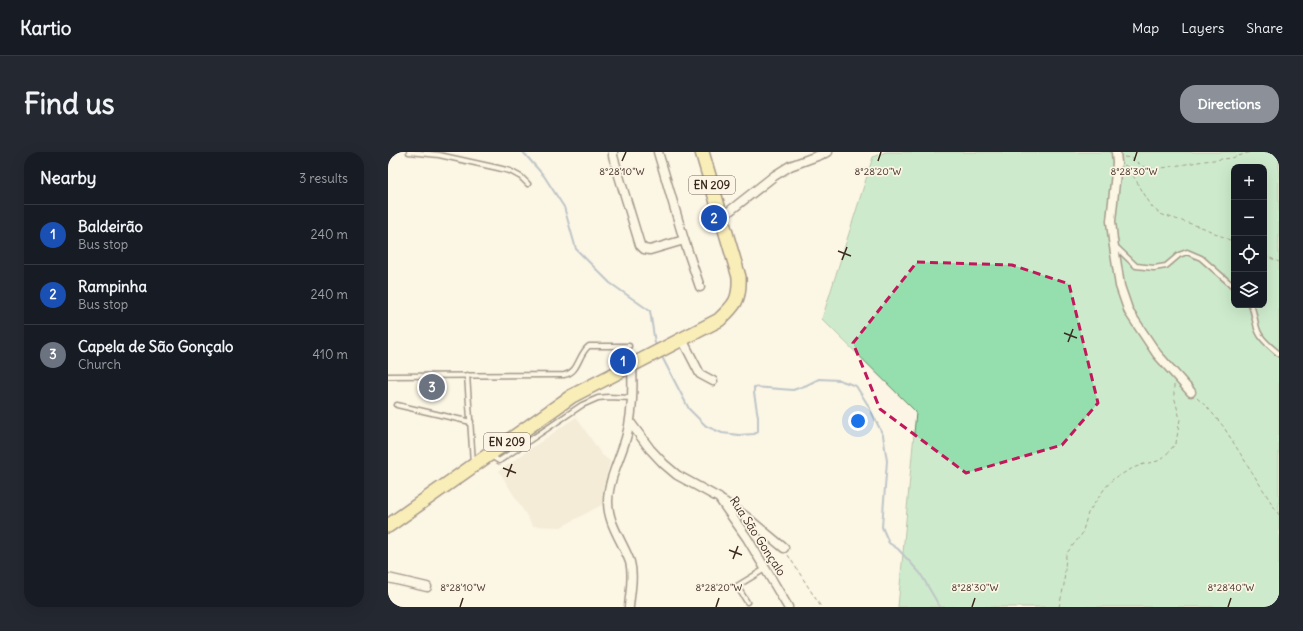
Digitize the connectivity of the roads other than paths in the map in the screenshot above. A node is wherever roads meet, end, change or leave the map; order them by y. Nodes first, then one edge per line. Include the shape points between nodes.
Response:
1 (393, 152) edge
2 (409, 152) edge
3 (613, 152) edge
4 (658, 152) edge
5 (702, 152) edge
6 (828, 152) edge
7 (388, 155) edge
8 (1116, 157) edge
9 (528, 184) dead end
10 (722, 217) junction
11 (684, 240) junction
12 (1113, 244) junction
13 (1231, 284) edge
14 (700, 287) dead end
15 (1252, 308) edge
16 (682, 339) junction
17 (629, 346) dead end
18 (1279, 354) edge
19 (632, 366) junction
20 (468, 375) junction
21 (388, 376) edge
22 (713, 381) dead end
23 (1191, 392) road end
24 (632, 398) junction
25 (397, 405) dead end
26 (471, 422) junction
27 (630, 422) junction
28 (488, 455) junction
29 (474, 465) junction
30 (719, 498) junction
31 (388, 526) edge
32 (784, 548) road end
33 (765, 569) junction
34 (388, 578) edge
35 (427, 587) dead end
36 (746, 602) dead end
37 (629, 607) edge
38 (788, 607) edge

1 - 7 lane
2 - 9 lane via 439,155 510,171
3 - 11 street via 612,156 640,245 650,250
4 - 11 street
5 - 10 main road, EN 209
6 - 10 street via 790,166
8 - 12 street via 1111,221
10 - 16 main road, EN 209 via 739,277 736,302 719,320
11 - 14 street
12 - 13 lane via 1136,266 1154,268 1166,266 1187,252 1201,258
12 - 23 street via 1120,286 1129,312 1158,354
15 - 18 lane via 1262,339
16 - 19 main road, EN 209
16 - 22 street via 700,374
17 - 20 lane via 589,346 570,374
19 - 24 street
19 - 28 main road, EN 209 via 572,396
20 - 21 lane
20 - 26 lane
24 - 27 street
24 - 28 lane via 598,398 582,405 499,461
25 - 26 lane
26 - 29 lane
27 - 30 street, Rua São Gonçalo via 664,464 677,475
27 - 37 street via 612,479 608,504 611,519 632,572
28 - 29 main road, EN 209
29 - 31 main road, EN 209
30 - 32 street
30 - 33 street, Rua São Gonçalo
33 - 36 lane via 737,586
33 - 38 street, Rua São Gonçalo
34 - 35 street

